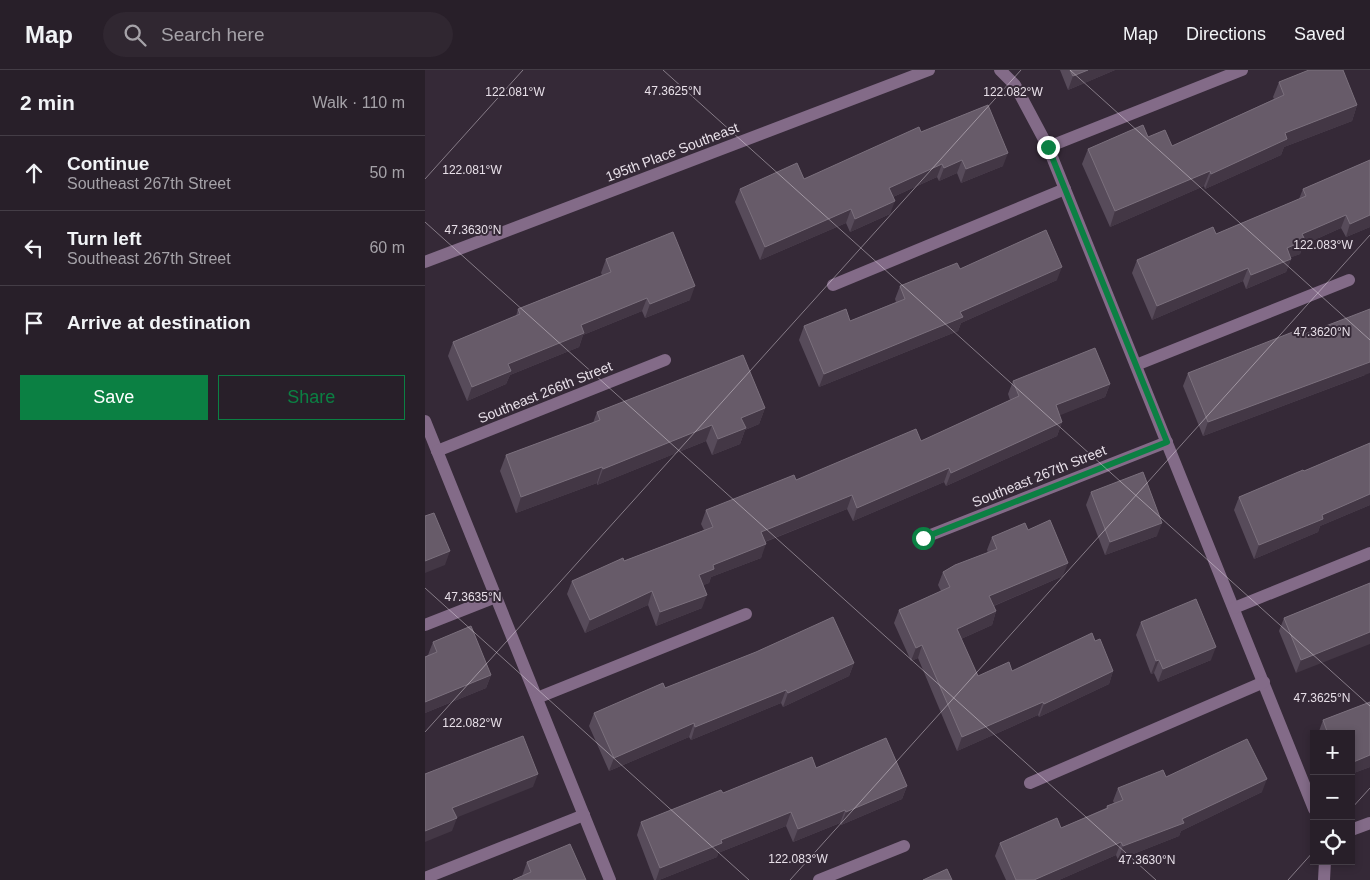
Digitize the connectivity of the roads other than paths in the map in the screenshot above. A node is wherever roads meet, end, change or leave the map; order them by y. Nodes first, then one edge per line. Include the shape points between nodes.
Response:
1 (929, 70) edge
2 (1000, 70) edge
3 (1242, 70) edge
4 (1048, 147) junction
5 (1065, 189) junction
6 (425, 262) edge
7 (1349, 280) dead end
8 (833, 285) dead end
9 (665, 360) dead end
10 (1136, 365) junction
11 (425, 420) edge
12 (1167, 442) junction
13 (437, 451) junction
14 (923, 538) dead end
15 (1370, 553) edge
16 (496, 597) junction
17 (1234, 608) junction
18 (747, 614) dead end
19 (425, 625) edge
20 (1264, 682) junction
21 (537, 698) junction
22 (1030, 783) dead end
23 (1310, 799) edge
24 (584, 814) junction
25 (1370, 823) edge
26 (1355, 829) edge
27 (904, 846) dead end
28 (1325, 865) edge
29 (425, 878) edge
30 (610, 880) edge
31 (819, 880) edge
32 (1323, 880) edge

1 - 6 street, 195th Place Southeast
2 - 4 street via 1015,85
3 - 4 street
4 - 5 street
5 - 8 street
5 - 10 street
7 - 10 street
9 - 13 street, Southeast 266th Street
10 - 12 street
11 - 13 street
12 - 14 street, Southeast 267th Street
12 - 17 street
13 - 16 street
15 - 17 street
16 - 19 street
16 - 21 street
17 - 20 street
18 - 21 street
20 - 22 street
20 - 23 street
21 - 24 street
24 - 29 street
24 - 30 street
25 - 26 street
27 - 31 street
28 - 32 street

